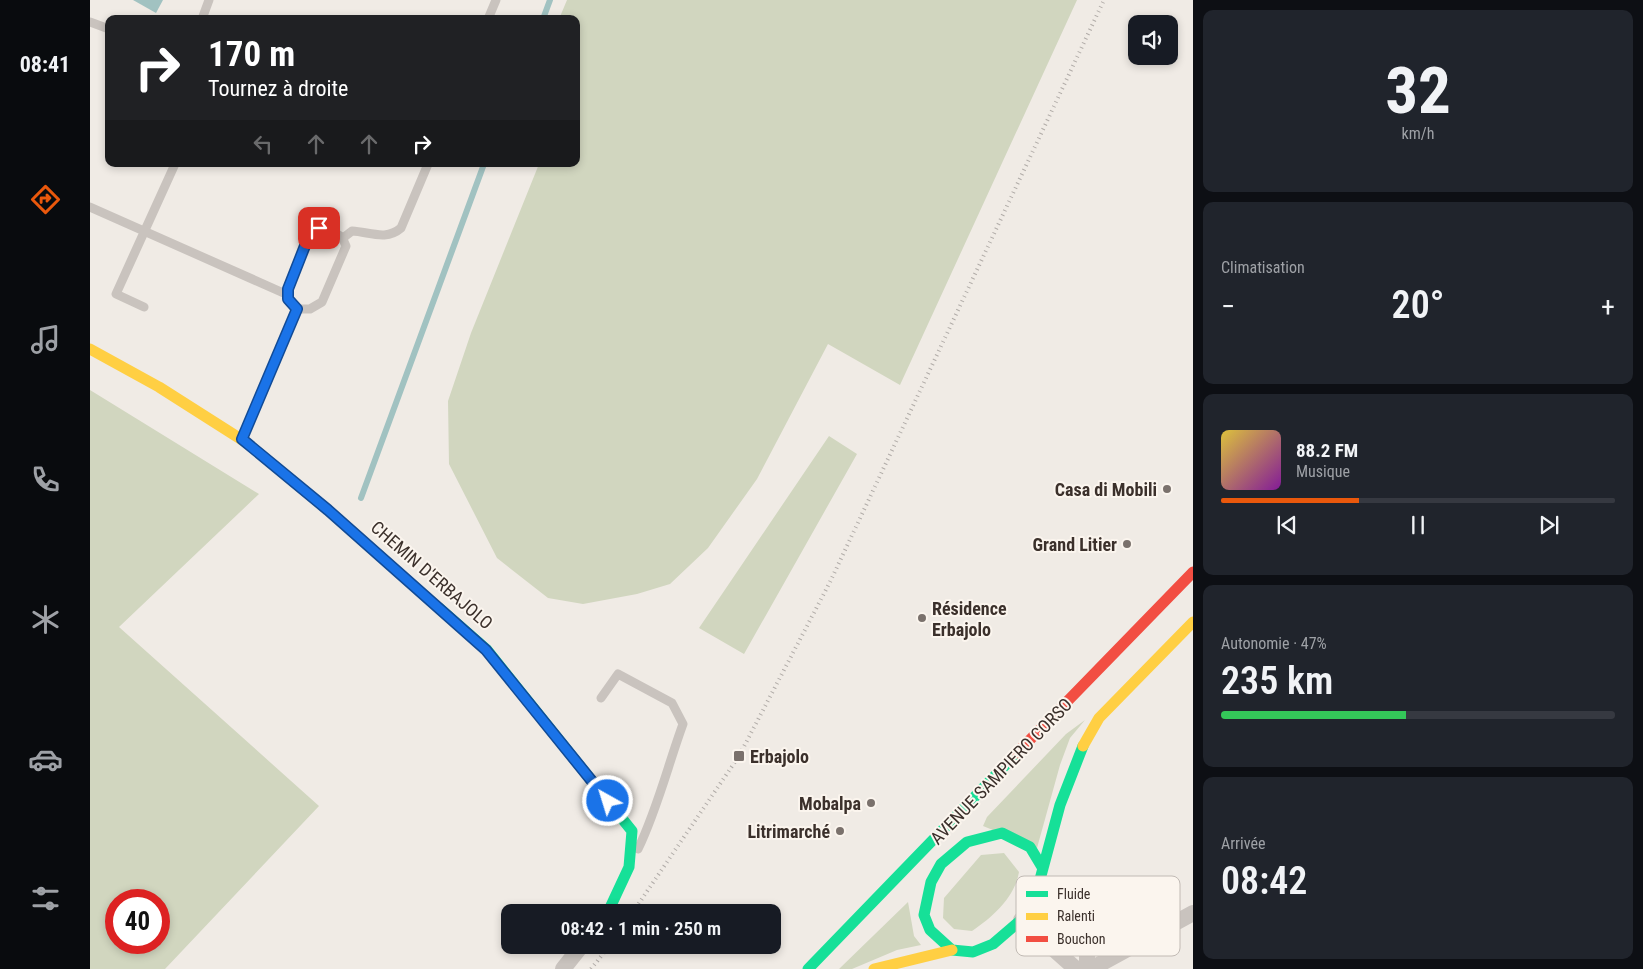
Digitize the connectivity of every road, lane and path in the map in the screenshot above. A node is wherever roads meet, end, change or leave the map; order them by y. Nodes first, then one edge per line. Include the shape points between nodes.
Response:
1 (209, 0) edge
2 (496, 0) edge
3 (203, 15) edge
4 (490, 15) edge
5 (90, 22) edge
6 (105, 28) edge
7 (173, 167) edge
8 (427, 167) edge
9 (90, 207) edge
10 (144, 232) junction
11 (343, 238) junction
12 (288, 295) junction
13 (144, 307) dead end
14 (297, 309) junction
15 (90, 348) edge
16 (242, 439) junction
17 (1193, 572) edge
18 (1193, 622) edge
19 (601, 698) dead end
20 (974, 828) dead end
21 (968, 842) junction
22 (941, 864) junction
23 (629, 867) junction
24 (1042, 867) junction
25 (1040, 876) edge
26 (921, 880) dead end
27 (612, 904) edge
28 (1193, 913) edge
29 (1180, 920) edge
30 (1016, 924) edge
31 (952, 950) junction
32 (575, 954) edge
33 (1061, 956) edge
34 (1087, 956) edge
35 (1115, 956) edge
36 (879, 968) edge
37 (563, 969) edge
38 (808, 969) edge
39 (1076, 969) edge
40 (1087, 969) edge
41 (1091, 969) edge

1 - 3 lane
2 - 4 lane
5 - 6 lane
7 - 10 lane
8 - 11 lane via 401,228 393,235 352,231
9 - 10 lane
10 - 12 lane
10 - 13 lane via 116,294
11 - 12 lane via 329,229 319,228 310,233
11 - 14 lane via 346,246 322,302 310,309
12 - 14 lane
14 - 16 lane
15 - 16 main road, CHEMIN D'ERBAJOLO
16 - 23 main road, CHEMIN D'ERBAJOLO via 328,510 486,650 632,831
17 - 38 main road, AVENUE SAMPIERO CORSO
18 - 24 main road, AVENUE SAMPIERO CORSO via 1099,718 1086,739 1071,772
19 - 23 lane via 618,674 672,703 683,724 648,829
20 - 21 main road, AVENUE SAMPIERO CORSO
21 - 22 main road
21 - 24 main road via 1002,833 1030,847
22 - 26 main road, AVENUE SAMPIERO CORSO
22 - 31 main road via 930,882 924,916 930,930
23 - 27 main road, CHEMIN D'ERBAJOLO
24 - 25 main road
28 - 29 street
30 - 31 main road via 993,944 973,952
31 - 36 main road
32 - 37 street
33 - 39 street
34 - 40 street
35 - 41 street

